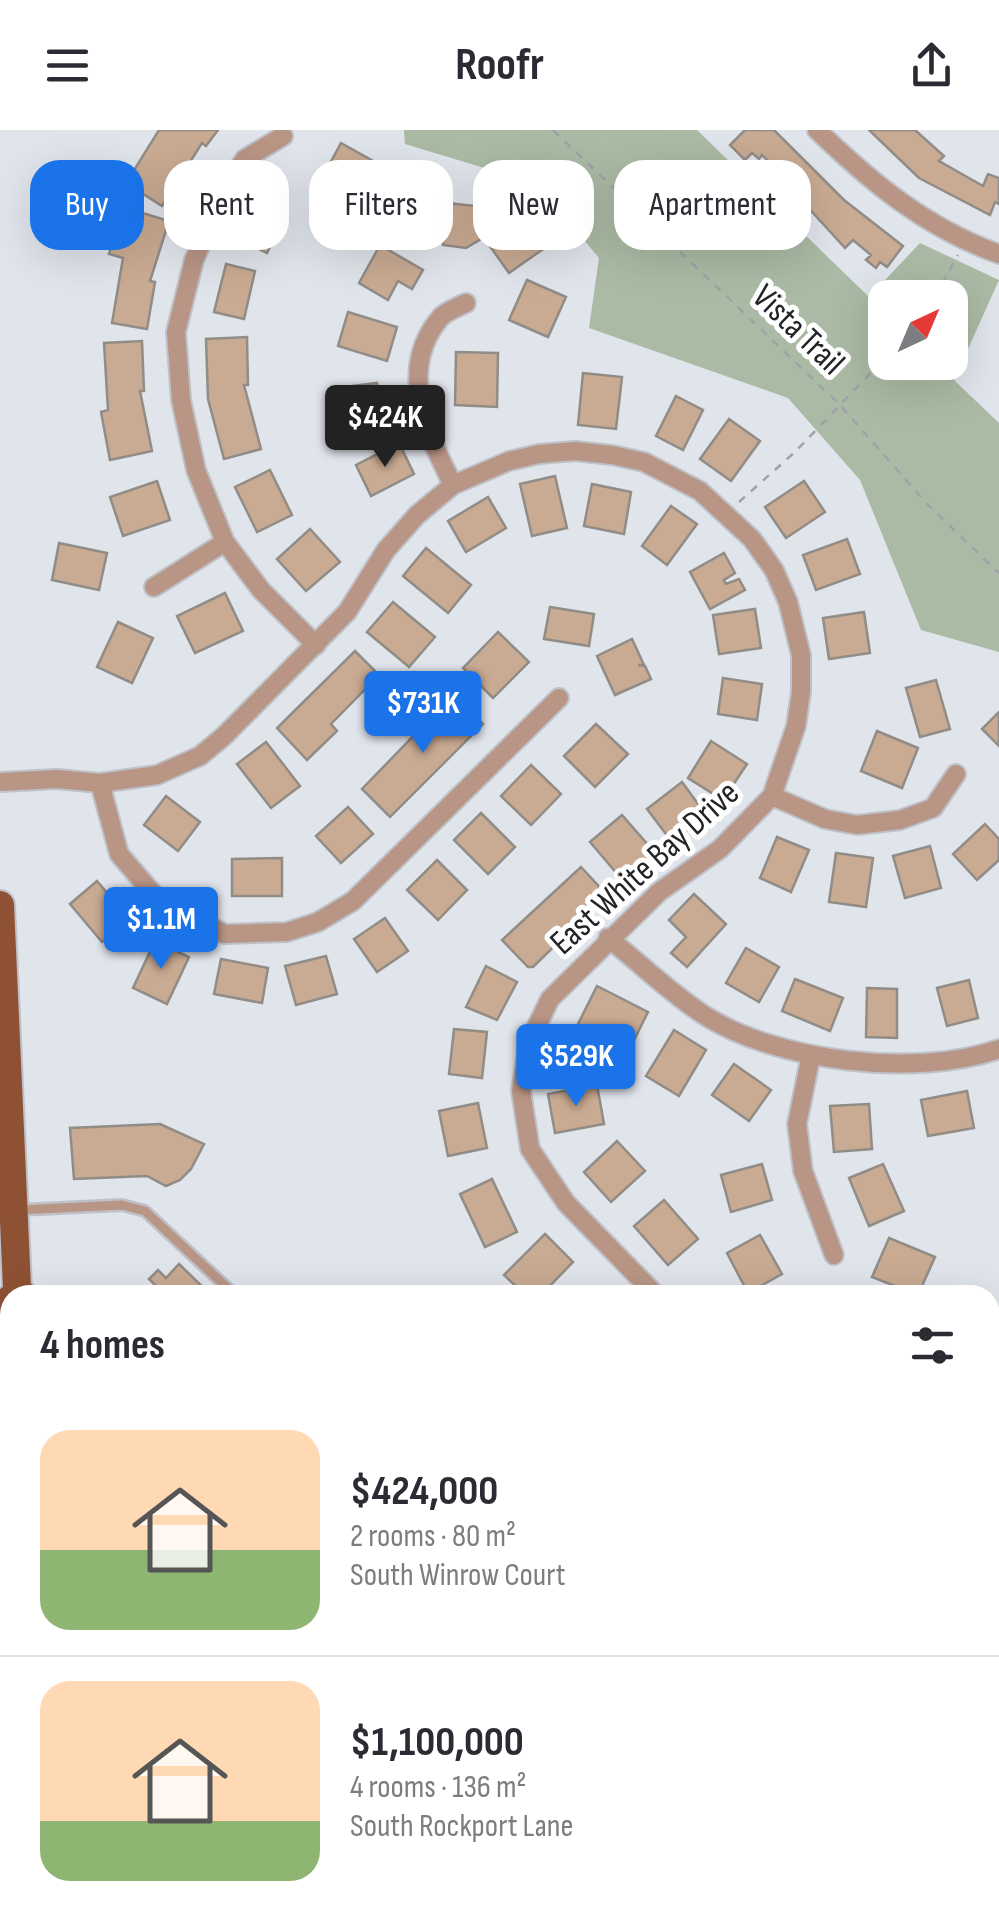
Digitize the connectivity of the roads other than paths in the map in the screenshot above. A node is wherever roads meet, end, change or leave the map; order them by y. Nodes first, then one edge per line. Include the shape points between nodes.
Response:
1 (817, 130) edge
2 (283, 136) dead end
3 (999, 254) edge
4 (466, 303) dead end
5 (453, 485) junction
6 (225, 542) junction
7 (154, 587) dead end
8 (316, 645) junction
9 (559, 698) dead end
10 (956, 774) dead end
11 (0, 782) edge
12 (100, 783) junction
13 (772, 796) junction
14 (0, 905) edge
15 (608, 938) junction
16 (999, 1050) edge
17 (811, 1055) junction
18 (8, 1210) edge
19 (834, 1255) dead end
20 (15, 1285) edge
21 (224, 1285) edge
22 (646, 1285) edge

1 - 3 street via 900,204 964,242
2 - 6 street via 245,159 228,183 194,260 176,332 196,470
4 - 5 street via 441,315 417,379 430,439
5 - 8 street, East White Bay Drive via 401,530
5 - 13 street, East White Bay Drive via 509,461 576,451 644,462 726,512 774,570 801,656 796,726
6 - 7 street
6 - 8 street
8 - 12 street, East White Bay Drive via 200,756 157,775
9 - 12 street via 353,901 287,932 225,934 162,904 120,854
10 - 13 street via 933,808 900,820 857,825 825,819
11 - 12 street, East White Bay Drive
13 - 15 street, East White Bay Drive via 720,849
14 - 18 main road
15 - 17 street via 704,1015 766,1044
15 - 22 street, East White Bay Drive via 550,1000 528,1042 521,1091 530,1149 566,1202
16 - 17 street via 923,1066
17 - 19 street via 799,1140 803,1172
18 - 20 main road
18 - 21 lane via 145,1211

